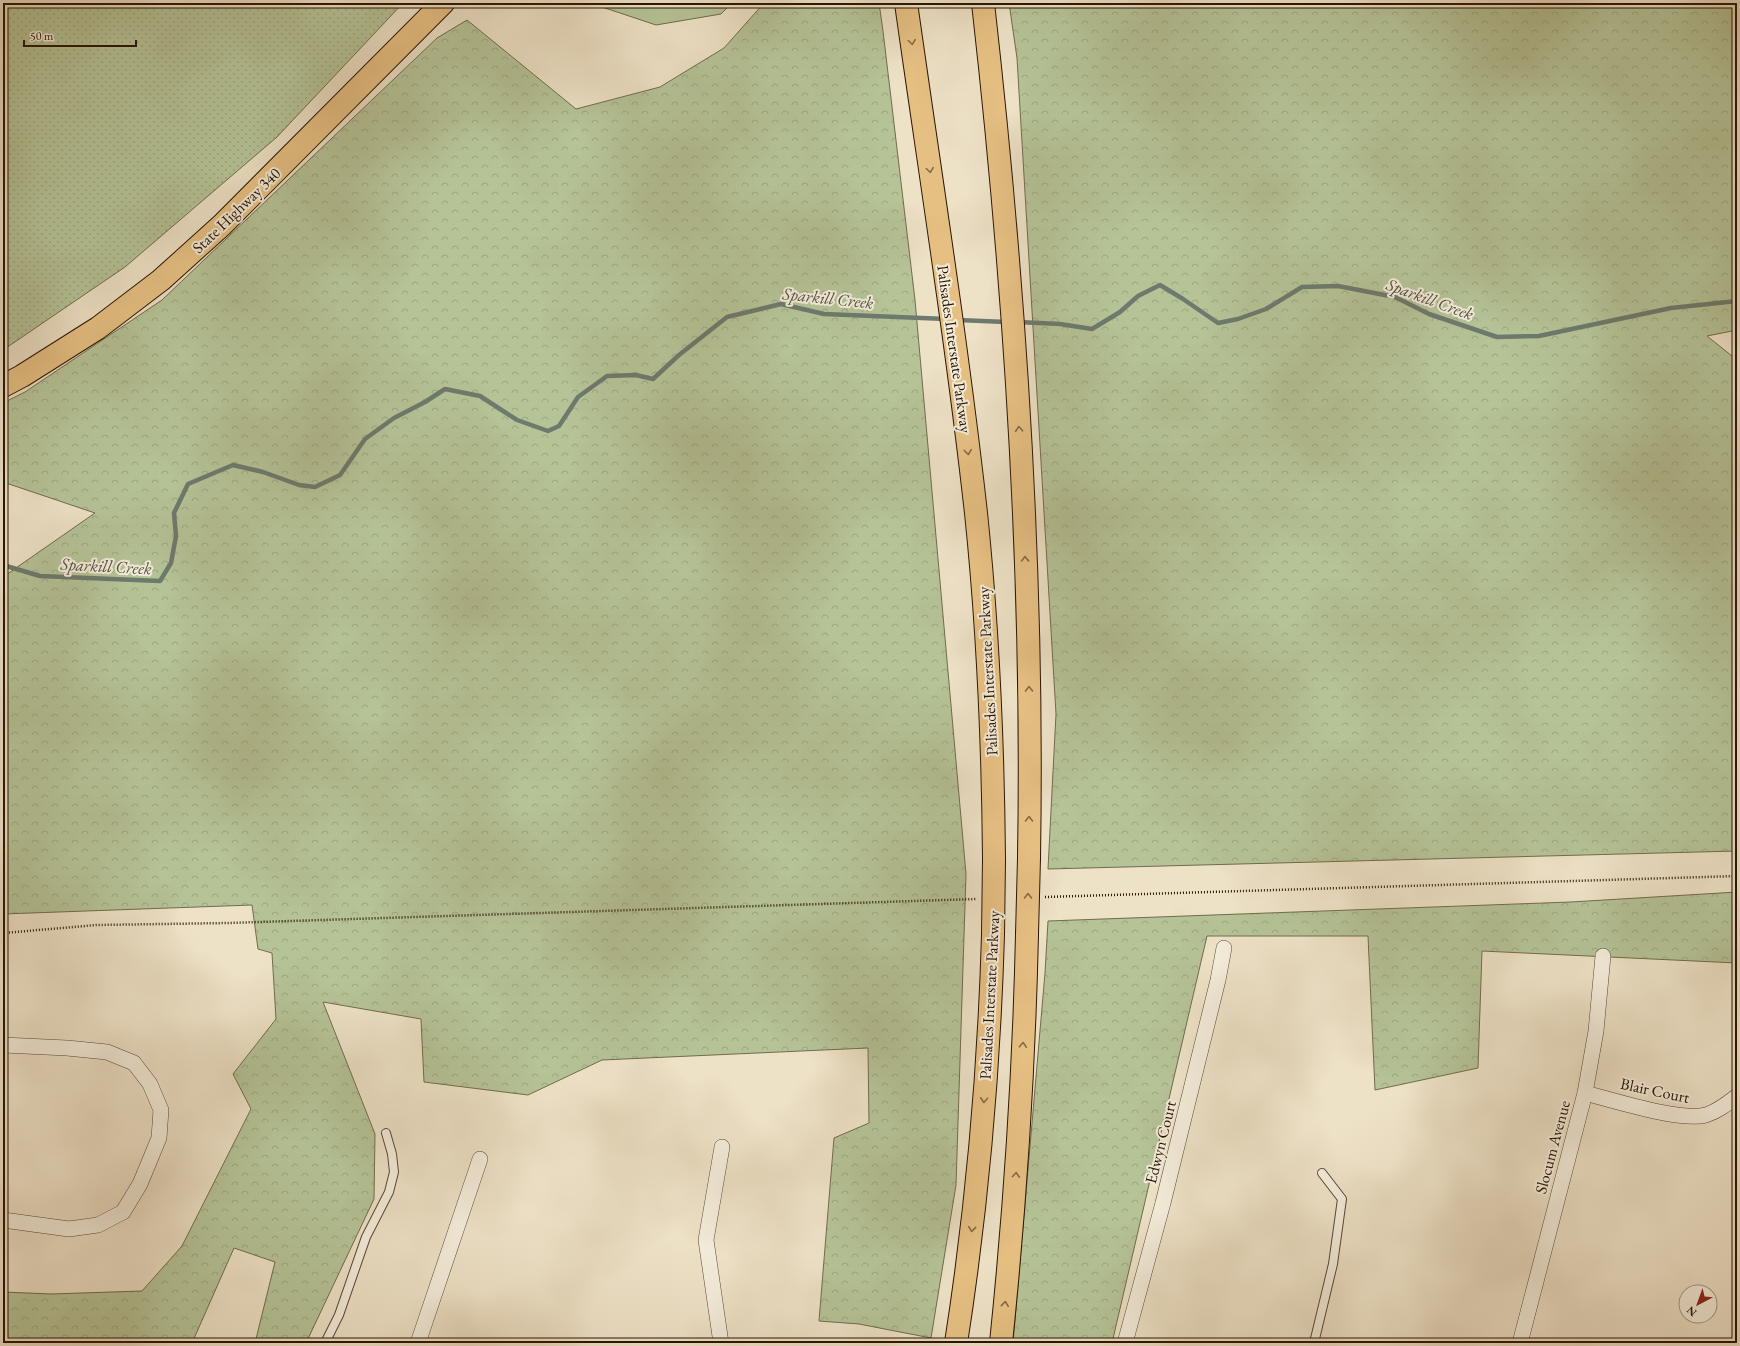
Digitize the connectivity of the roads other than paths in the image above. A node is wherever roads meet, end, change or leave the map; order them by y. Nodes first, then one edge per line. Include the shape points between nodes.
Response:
1 (443, 3) edge
2 (906, 3) edge
3 (983, 3) edge
4 (3, 386) edge
5 (1224, 948) dead end
6 (1603, 956) dead end
7 (3, 1045) edge
8 (1585, 1093) junction
9 (1737, 1096) edge
10 (386, 1133) dead end
11 (722, 1147) dead end
12 (480, 1159) dead end
13 (1322, 1173) dead end
14 (3, 1220) edge
15 (325, 1343) edge
16 (418, 1343) edge
17 (721, 1343) edge
18 (956, 1343) edge
19 (1001, 1343) edge
20 (1125, 1343) edge
21 (1314, 1343) edge
22 (1520, 1343) edge

1 - 4 main road, State Highway 340 via 222,225 161,280 98,328
2 -> 18 main road, Palisades Interstate Parkway, bridge via 961,391 976,515 989,678 994,859 993,935 983,1112 967,1273
19 -> 3 main road, bridge via 1016,1168 1025,1011 1029,858 1029,692 1021,464 1008,253
5 - 20 street, Edwyn Court via 1165,1195
6 - 8 street, Slocum Avenue via 1596,1031
7 - 14 street via 107,1052 134,1063 150,1084 161,1110 158,1138 140,1184 123,1212 98,1225 69,1229
8 - 9 street, Blair Court via 1682,1117 1705,1115 1722,1108
8 - 22 street, Slocum Avenue
10 - 15 lane via 394,1172 389,1192 366,1236 339,1315
11 - 17 street via 706,1240
12 - 16 street
13 - 21 lane via 1342,1199 1332,1264

